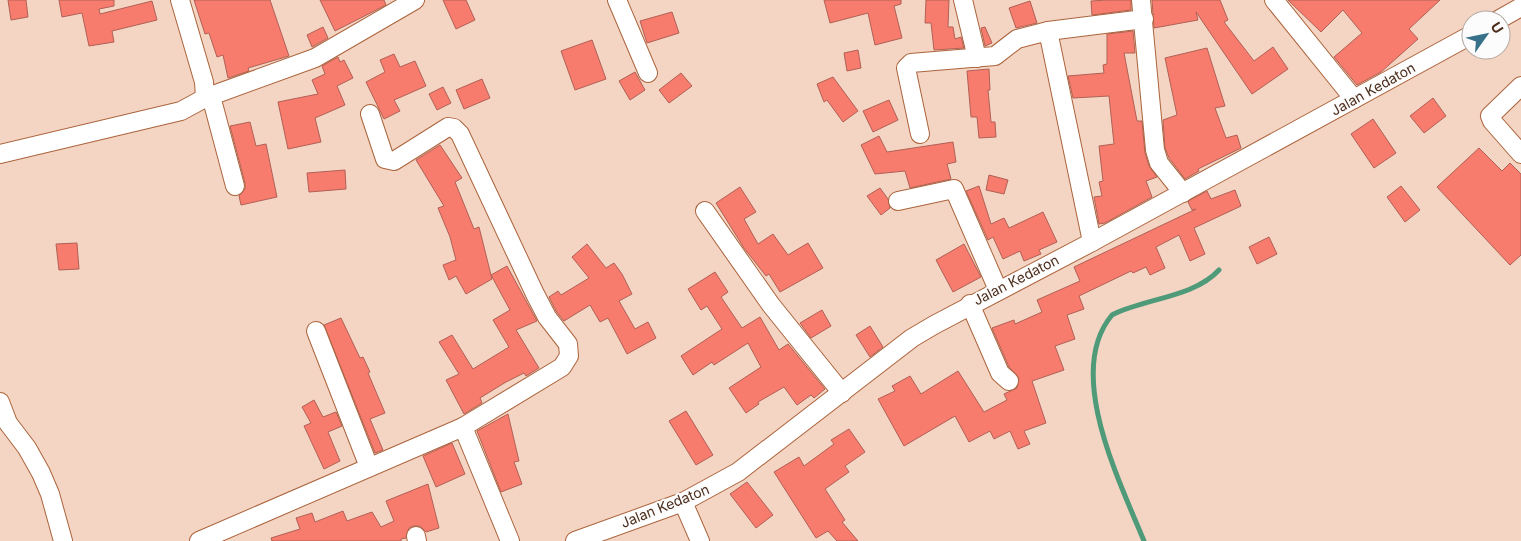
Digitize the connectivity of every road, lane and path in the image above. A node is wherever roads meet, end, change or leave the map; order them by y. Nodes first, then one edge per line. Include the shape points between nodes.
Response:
1 (180, 0) edge
2 (415, 0) edge
3 (617, 0) edge
4 (963, 0) edge
5 (1141, 0) edge
6 (1274, 0) edge
7 (1144, 19) junction
8 (1048, 30) junction
9 (1461, 40) edge
10 (977, 58) junction
11 (648, 73) dead end
12 (1521, 86) edge
13 (208, 97) junction
14 (1354, 99) junction
15 (370, 114) dead end
16 (920, 134) dead end
17 (0, 154) edge
18 (1521, 154) edge
19 (235, 186) dead end
20 (1183, 193) junction
21 (898, 201) dead end
22 (704, 212) dead end
23 (1092, 242) junction
24 (998, 290) junction
25 (970, 304) junction
26 (316, 331) dead end
27 (1009, 381) dead end
28 (842, 393) junction
29 (0, 402) edge
30 (463, 427) junction
31 (369, 468) junction
32 (683, 502) junction
33 (63, 541) edge
34 (199, 541) edge
35 (510, 541) edge
36 (575, 541) edge
37 (700, 541) edge

1 - 13 street
2 - 13 street via 315,58
3 - 11 street
4 - 10 street
5 - 7 street
6 - 14 street
7 - 8 street
7 - 20 street via 1155,150 1159,163
8 - 10 street via 1017,40 995,56
8 - 23 street
9 - 14 street, Jalan Kedaton
10 - 16 street via 908,65
12 - 18 street via 1490,116
13 - 17 street via 181,111
13 - 19 street
14 - 20 street, Jalan Kedaton
15 - 30 street via 384,159 388,161 394,161 448,127 460,134 535,294 547,317 568,344 569,356 562,367
20 - 23 street, Jalan Kedaton
21 - 24 street via 954,189
22 - 28 street via 771,305
23 - 24 street, Jalan Kedaton
24 - 25 street, Jalan Kedaton
25 - 27 street via 1000,374
25 - 28 street, Jalan Kedaton via 918,335
26 - 31 street
28 - 32 street, Jalan Kedaton via 738,472
29 - 33 street via 8,423 41,473
30 - 31 street
30 - 35 street
31 - 34 street
32 - 36 street, Jalan Kedaton
32 - 37 street

